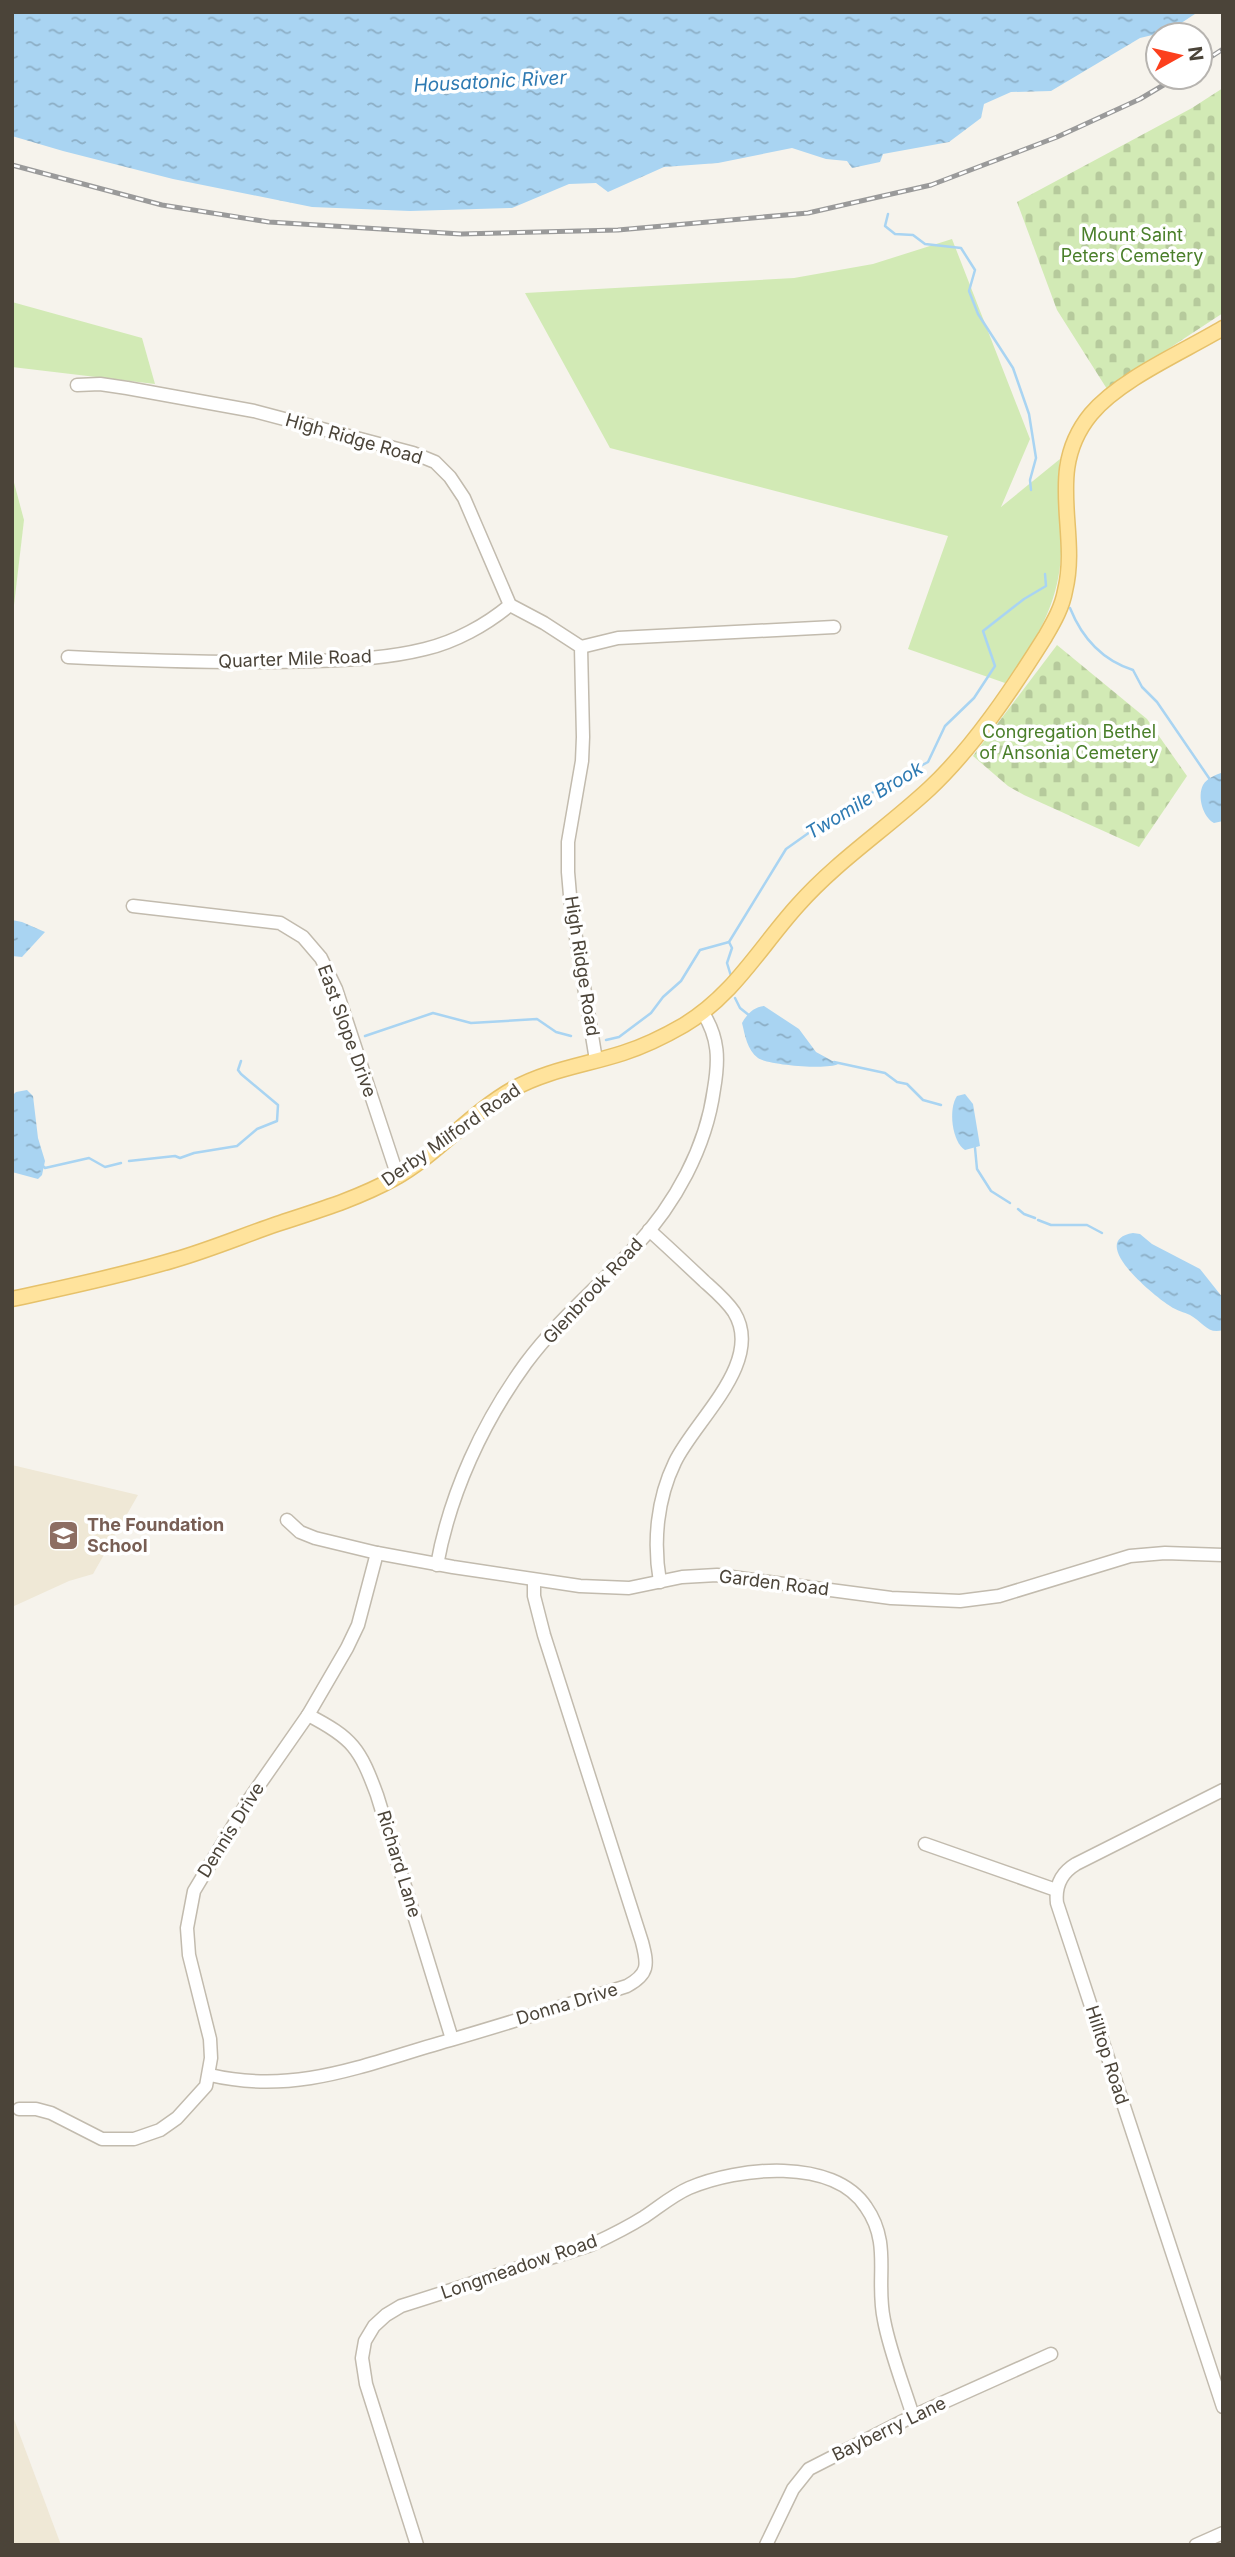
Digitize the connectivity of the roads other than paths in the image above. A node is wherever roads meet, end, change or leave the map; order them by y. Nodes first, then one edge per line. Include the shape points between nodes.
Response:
1 (1223, 327) edge
2 (77, 385) dead end
3 (510, 605) junction
4 (834, 628) dead end
5 (581, 648) junction
6 (68, 657) dead end
7 (133, 906) dead end
8 (703, 1013) junction
9 (596, 1060) junction
10 (398, 1177) junction
11 (649, 1230) junction
12 (12, 1299) edge
13 (287, 1520) dead end
14 (377, 1553) junction
15 (1223, 1555) edge
16 (437, 1565) junction
17 (534, 1580) junction
18 (660, 1582) junction
19 (308, 1715) junction
20 (1223, 1790) edge
21 (925, 1844) dead end
22 (1056, 1891) junction
23 (452, 2039) junction
24 (210, 2076) junction
25 (19, 2109) dead end
26 (1051, 2354) dead end
27 (1223, 2407) edge
28 (913, 2416) junction
29 (1223, 2533) edge
30 (416, 2545) edge
31 (766, 2545) edge
32 (1196, 2545) edge

1 - 8 main road, Derby Milford Road via 1117,390 1086,421 1065,476 1066,592 1045,636 944,775 821,881 741,978
2 - 3 street, High Ridge Road via 100,384 254,411 413,453 435,463 464,498
3 - 5 street
3 - 6 street, Quarter Mile Road via 443,643 359,659 262,664
4 - 5 street via 618,638
5 - 9 street, High Ridge Road via 582,761 568,842 568,872
7 - 10 street, East Slope Drive via 280,923 303,937 321,958 336,989
8 - 9 main road, Derby Milford Road via 643,1046
8 - 11 street, Glenbrook Road via 718,1051 713,1099 684,1179
9 - 10 main road, Derby Milford Road via 514,1088
10 - 12 main road, Derby Milford Road via 343,1202 179,1259
11 - 16 street, Glenbrook Road via 559,1323 507,1392 467,1467 448,1517
11 - 18 street via 726,1302 739,1322 742,1338 736,1367 674,1463 656,1529
13 - 14 street, Garden Road via 315,1538
14 - 16 street, Garden Road
14 - 19 street, Dennis Drive via 358,1625
15 - 18 street, Garden Road via 1145,1553 999,1596 960,1601 867,1595 734,1576
16 - 17 street, Garden Road
17 - 18 street, Garden Road via 609,1588
17 - 23 street, Donna Drive via 544,1635 642,1942 646,1967 642,1976 627,1986
19 - 23 street, Richard Lane via 348,1740 365,1763
19 - 24 street, Dennis Drive via 248,1801 194,1891 187,1928 189,1955 210,2039
20 - 22 street via 1076,1864
21 - 22 street
22 - 27 street, Hilltop Road
23 - 24 street, Donna Drive via 365,2067 314,2077 263,2082
24 - 25 street via 177,2118 134,2139 102,2139 51,2113
26 - 28 street, Bayberry Lane
28 - 30 street, Longmeadow Road via 883,2319 881,2240 861,2199 836,2181 805,2172 709,2181 591,2244 401,2306 374,2326 363,2348 366,2384
28 - 31 street, Bayberry Lane via 806,2471
29 - 32 street

